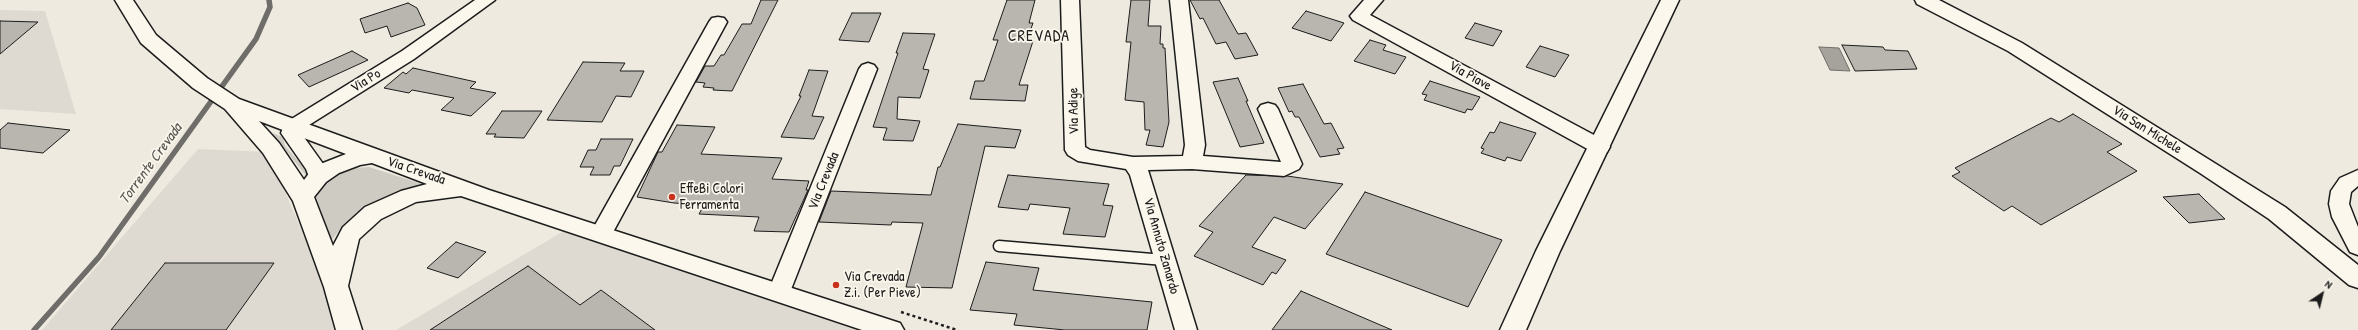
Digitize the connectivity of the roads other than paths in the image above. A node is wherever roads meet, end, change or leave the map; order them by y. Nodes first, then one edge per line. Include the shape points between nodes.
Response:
1 (124, 0) edge
2 (486, 0) edge
3 (1070, 0) edge
4 (1179, 0) edge
5 (1374, 0) edge
6 (1670, 0) edge
7 (1924, 0) edge
8 (718, 22) dead end
9 (868, 69) dead end
10 (232, 104) junction
11 (1268, 109) dead end
12 (292, 127) junction
13 (1600, 146) junction
14 (372, 156) junction
15 (1192, 162) junction
16 (1133, 164) junction
17 (318, 177) junction
18 (2358, 178) edge
19 (482, 195) junction
20 (302, 196) junction
21 (601, 234) junction
22 (999, 246) dead end
23 (2358, 247) edge
24 (1164, 260) junction
25 (2358, 278) edge
26 (336, 286) junction
27 (779, 292) junction
28 (349, 330) edge
29 (891, 330) edge
30 (1186, 330) edge
31 (1513, 330) edge

1 - 10 main road, Via Crevada via 148,39 200,83
2 - 12 street, Via Po via 408,55
3 - 16 street, Via Adige via 1075,150 1085,156
4 - 15 street via 1195,144
5 - 13 street, Via Piave via 1359,16
6 - 13 main road
7 - 25 main road, Via San Michele via 2015,47 2208,168 2277,213
8 - 21 street
9 - 27 street, Via Crevada
10 - 12 main road, Via Crevada
10 - 20 main road, Via Crevada via 287,169
11 - 15 street, Via Adige via 1292,164 1284,169 1277,169
12 - 14 main road, Via Crevada
12 - 17 street via 291,133 316,168
13 - 31 main road via 1548,251
14 - 17 main road via 343,162
14 - 19 main road, Via Crevada
15 - 16 street, Via Adige
16 - 24 street, Via Annuto Zanardo via 1140,174
17 - 20 main road
18 - 23 street via 2347,183 2341,191 2339,204 2342,218
19 - 21 main road, Via Crevada
19 - 26 main road via 448,189 428,191 409,196 373,213 351,233 345,244
20 - 26 main road, Via Crevada
21 - 27 main road, Via Crevada
22 - 24 lane
24 - 30 street, Via Annuto Zanardo
26 - 28 main road, Via Crevada
27 - 29 main road, Via Crevada

